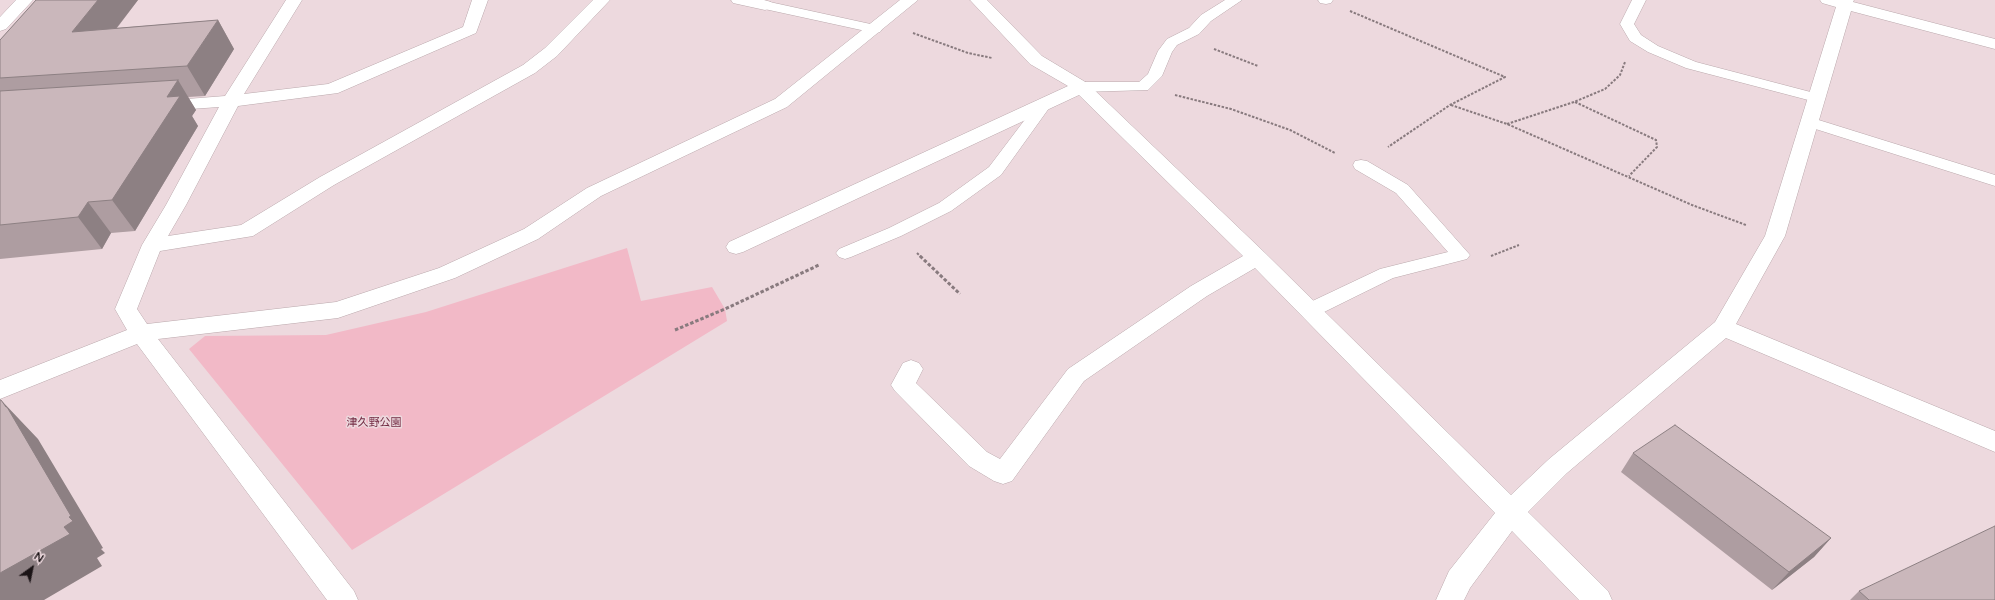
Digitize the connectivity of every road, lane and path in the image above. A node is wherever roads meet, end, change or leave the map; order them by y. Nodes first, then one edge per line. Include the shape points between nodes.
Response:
1 (25, 0) edge
2 (294, 0) edge
3 (480, 0) edge
4 (602, 0) edge
5 (740, 0) edge
6 (910, 0) edge
7 (978, 0) edge
8 (1235, 0) edge
9 (1326, 0) edge
10 (1639, 0) edge
11 (1839, 1) edge
12 (765, 5) joint
13 (0, 26) edge
14 (878, 26) junction
15 (1182, 37) junction
16 (1635, 38) junction
17 (1995, 44) edge
18 (1036, 60) junction
19 (1258, 66) dead end
20 (1081, 87) junction
21 (1143, 87) junction
22 (1817, 98) junction
23 (231, 101) junction
24 (1574, 102) junction
25 (1044, 104) junction
26 (1450, 105) junction
27 (143, 107) edge
28 (1809, 122) junction
29 (1507, 124) junction
30 (1361, 165) junction
31 (1629, 176) junction
32 (1995, 181) edge
33 (895, 232) junction
34 (1775, 236) junction
35 (152, 245) junction
36 (736, 247) dead end
37 (845, 253) joint
38 (1258, 257) junction
39 (960, 294) dead end
40 (1311, 310) junction
41 (1723, 328) junction
42 (675, 330) dead end
43 (141, 333) junction
44 (911, 369) dead end
45 (0, 390) edge
46 (1995, 442) edge
47 (1512, 512) junction
48 (344, 600) edge
49 (1450, 600) edge
50 (1598, 600) edge

1 - 13 street
2 - 23 street
3 - 23 street via 470,30 332,89
4 - 35 street via 551,52 529,69 327,181 246,231
5 - 12 street
6 - 14 street
7 - 18 street
8 - 15 lane
9 - 26 path via 1505,77
10 - 16 lane via 1627,24
11 - 17 street
11 - 22 street
12 - 14 lane
14 - 18 path via 968,53 1002,60
14 - 43 street via 781,103 594,192 532,234 447,274 338,310
15 - 19 path
15 - 21 lane via 1172,42 1165,51 1155,76
16 - 22 lane via 1653,49 1691,65
16 - 24 path via 1620,75 1606,89
18 - 20 street
20 - 21 lane
20 - 25 street
20 - 38 street
21 - 30 path via 1231,109 1290,130
22 - 28 street
23 - 27 street
23 - 35 street
24 - 29 path
24 - 31 path via 1656,140 1657,147
25 - 33 lane via 995,171 945,207
25 - 36 street
26 - 29 path
26 - 30 path
28 - 32 lane
28 - 34 street
29 - 31 path
30 - 40 lane via 1402,189 1461,255 1387,273
31 - 34 path via 1692,205
33 - 37 lane
33 - 39 path
34 - 41 street
35 - 43 street via 126,309
37 - 42 path
38 - 40 street
38 - 44 street via 1199,291 1076,375 1003,474 978,459 903,385
40 - 47 street
41 - 46 street
41 - 47 street via 1558,466
43 - 45 street
43 - 48 street
47 - 49 street via 1459,580
47 - 50 street

